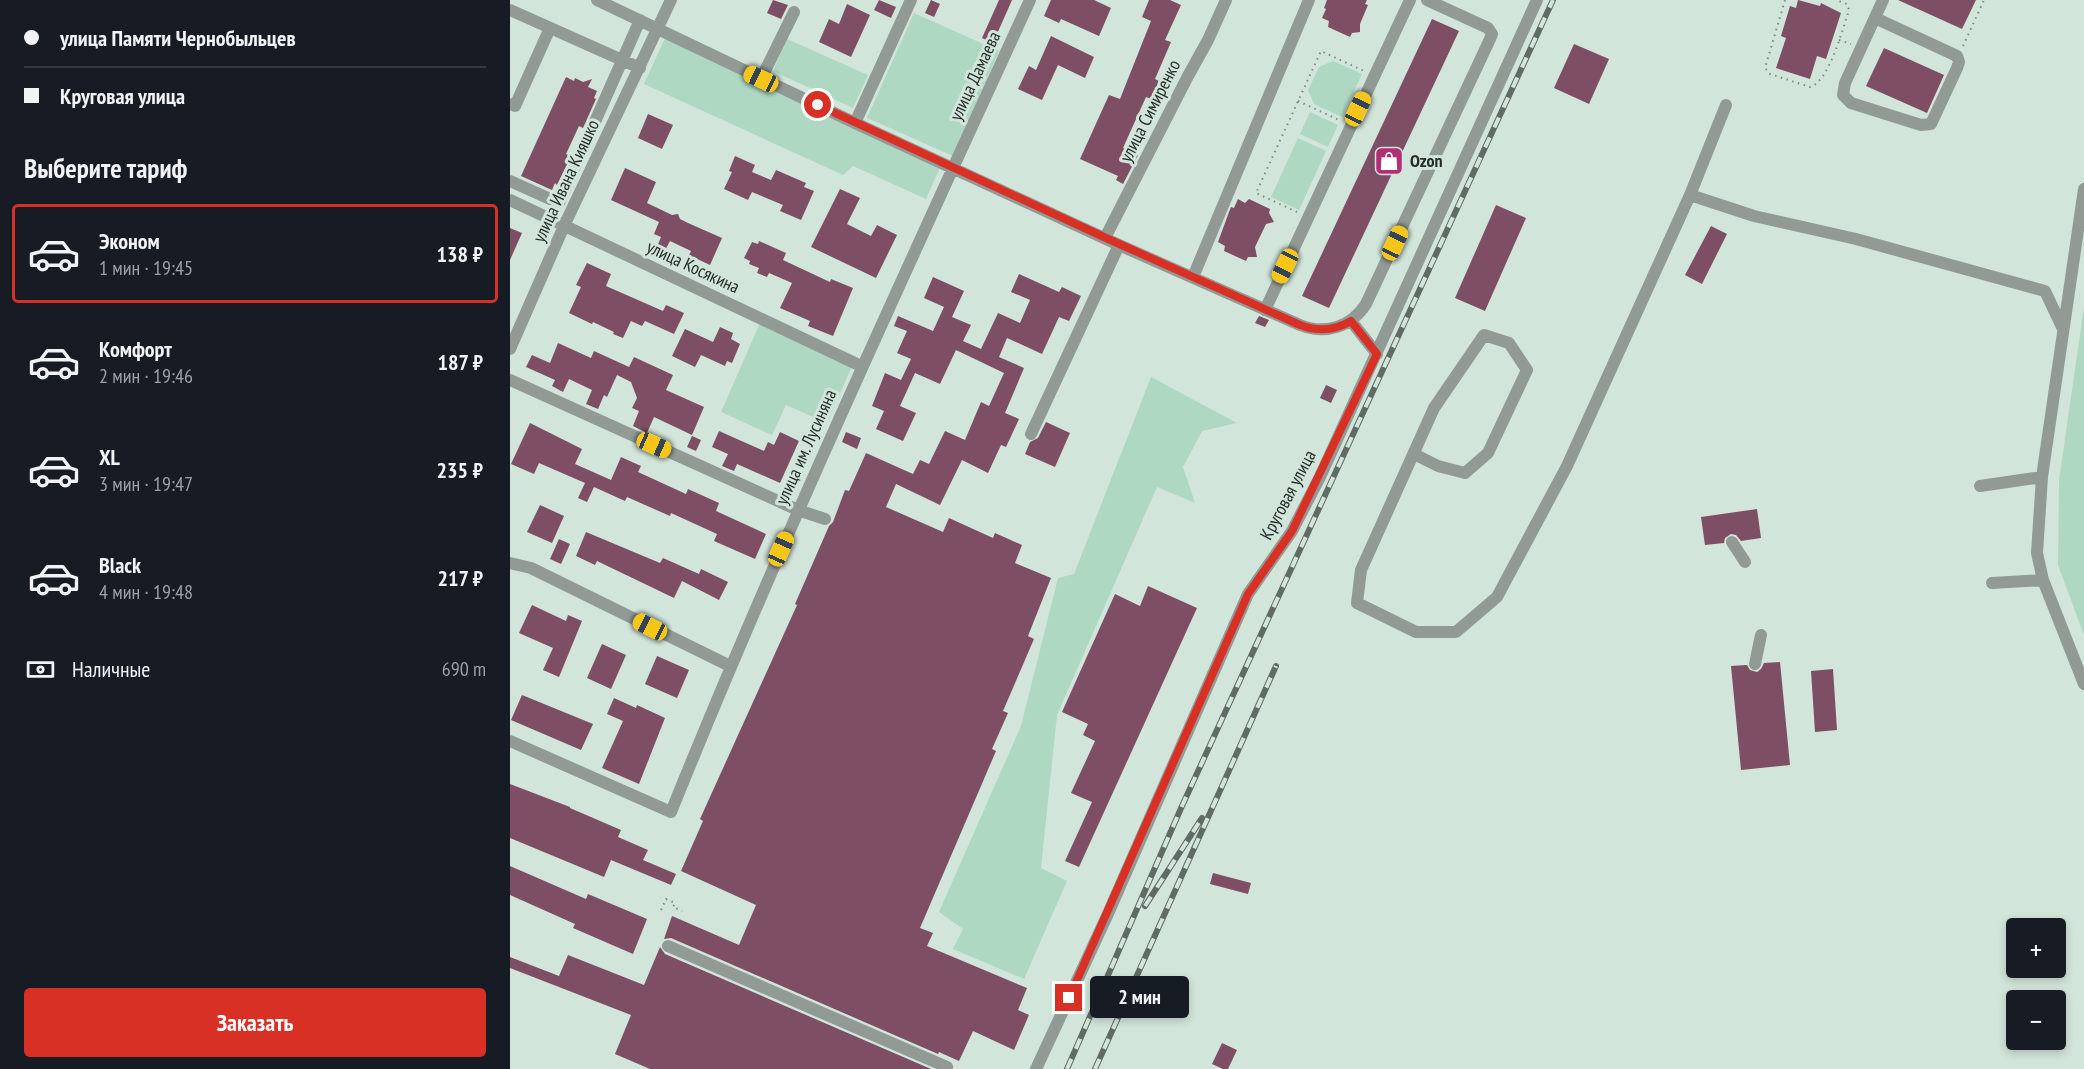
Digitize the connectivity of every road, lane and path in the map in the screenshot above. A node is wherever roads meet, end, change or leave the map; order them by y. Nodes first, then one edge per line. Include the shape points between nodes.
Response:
1 (597, 0) edge
2 (671, 0) edge
3 (911, 0) edge
4 (1030, 0) edge
5 (1226, 0) edge
6 (1309, 0) edge
7 (1410, 0) edge
8 (1427, 0) edge
9 (1537, 0) edge
10 (1785, 0) edge
11 (1836, 0) edge
12 (1883, 0) edge
13 (1984, 0) edge
14 (510, 10) edge
15 (794, 12) dead end
16 (1875, 18) junction
17 (640, 20) junction
18 (550, 28) junction
19 (657, 30) junction
20 (1839, 40) junction
21 (1856, 45) dead end
22 (1957, 58) junction
23 (622, 61) junction
24 (640, 68) junction
25 (1374, 76) junction
26 (761, 79) junction
27 (1298, 101) junction
28 (1726, 105) dead end
29 (512, 108) edge
30 (855, 123) junction
31 (1351, 126) junction
32 (953, 167) junction
33 (510, 181) edge
34 (2084, 189) edge
35 (1690, 195) junction
36 (510, 200) edge
37 (1308, 217) junction
38 (564, 226) junction
39 (1106, 238) junction
40 (1119, 245) junction
41 (1192, 277) junction
42 (1265, 310) junction
43 (1351, 321) junction
44 (2063, 330) junction
45 (510, 349) edge
46 (1377, 354) junction
47 (861, 366) junction
48 (510, 380) edge
49 (1031, 434) dead end
50 (1414, 454) junction
51 (2042, 477) junction
52 (1980, 486) dead end
53 (798, 510) junction
54 (825, 519) dead end
55 (1732, 542) dead end
56 (1745, 562) dead end
57 (510, 563) edge
58 (2043, 579) junction
59 (1992, 583) dead end
60 (1761, 635) dead end
61 (1755, 664) dead end
62 (730, 666) junction
63 (2084, 684) edge
64 (510, 741) edge
65 (661, 910) dead end
66 (682, 911) dead end
67 (668, 946) dead end
68 (946, 1069) edge
69 (1036, 1069) edge

1 - 17 street
2 - 19 street, улица Ивана Кияшко
3 - 30 street
4 - 32 street, улица Дамаева
5 - 39 street, улица Симиренко
6 - 41 street
7 - 25 street
8 - 43 street via 1488,28 1492,34 1366,304
9 - 46 street, Круговая улица
10 - 20 path via 1767,72 1813,87 1833,59
11 - 20 path via 1849,7
12 - 16 street
13 - 22 path
14 - 18 street
15 - 26 street
16 - 22 street
16 - 22 street via 1845,83 1843,95 1851,103 1921,125 1931,124 1958,68
17 - 19 street
17 - 23 street
18 - 23 street
18 - 29 street
19 - 24 street, улица Ивана Кияшко
19 - 26 street
20 - 21 path
23 - 24 street
23 - 33 street via 559,203
24 - 38 street, улица Ивана Кияшко
25 - 27 path via 1321,51
25 - 31 street
26 - 30 street
27 - 31 path
27 - 37 path via 1256,192
28 - 35 street
30 - 32 street
31 - 37 street
32 - 39 street
32 - 47 street, улица им. Лусиняна
34 - 44 street
35 - 44 street via 1754,216 1856,239 2045,291
35 - 50 street via 1567,466 1497,597 1456,632 1416,632 1357,603 1361,570
36 - 38 street, улица Косякина
37 - 42 street
38 - 45 street, улица Ивана Кияшко
38 - 47 street, улица Косякина
39 - 40 street
40 - 41 street
40 - 49 street
41 - 42 street
42 - 43 street via 1317,330
43 - 46 street
44 - 51 street
46 - 69 street, Круговая улица via 1292,531 1248,594
47 - 53 street, улица им. Лусиняна
48 - 53 street
50 - 50 street via 1434,408 1484,335 1509,343 1527,370 1488,453 1466,473 1438,466
51 - 52 street
51 - 58 street via 2037,553
53 - 54 street
53 - 62 street, улица им. Лусиняна
55 - 56 street
57 - 62 street via 531,568
58 - 59 street
58 - 63 street
60 - 61 street
62 - 64 street, улица им. Лусиняна via 671,812
65 - 66 path via 666,899
67 - 68 street

